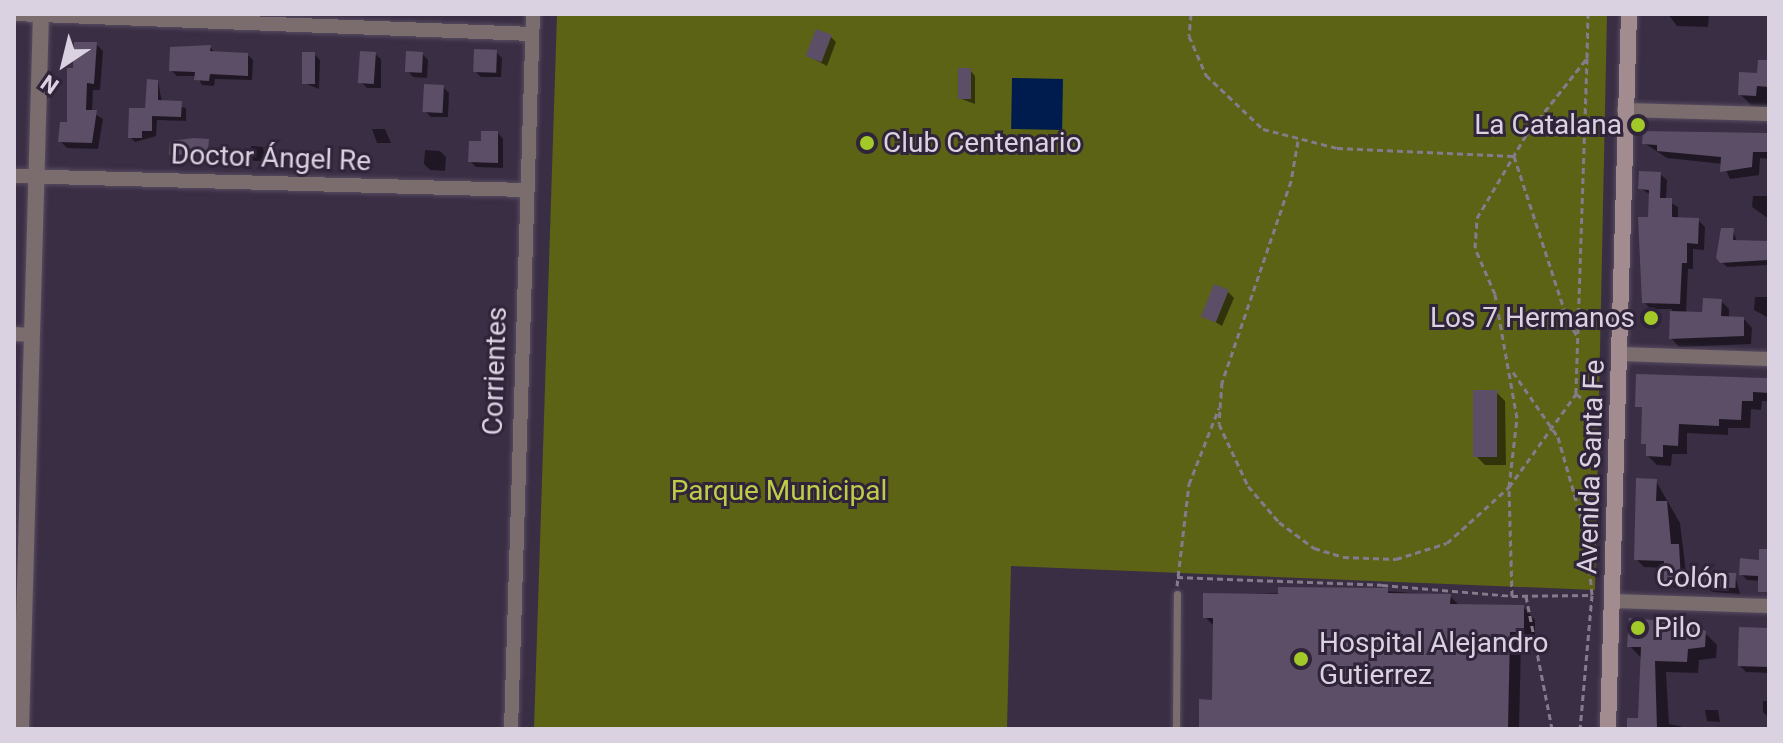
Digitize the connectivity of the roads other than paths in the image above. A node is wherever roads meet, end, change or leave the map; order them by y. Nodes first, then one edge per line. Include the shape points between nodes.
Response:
1 (14, 14) edge
2 (41, 14) edge
3 (533, 14) edge
4 (1629, 14) edge
5 (532, 34) junction
6 (1624, 110) junction
7 (1769, 114) edge
8 (14, 176) edge
9 (36, 177) junction
10 (526, 190) junction
11 (14, 334) edge
12 (32, 335) junction
13 (1620, 354) junction
14 (1769, 359) edge
15 (20, 491) edge
16 (1177, 594) road end
17 (1612, 601) junction
18 (1769, 606) edge
19 (18, 640) edge
20 (21, 729) edge
21 (511, 729) edge
22 (1176, 729) edge
23 (1608, 729) edge

1 - 2 street
2 - 5 street
2 - 9 street
3 - 5 street, Corrientes
4 - 6 main road, Avenida Santa Fe
5 - 10 street, Corrientes
6 - 7 street
6 - 13 main road, Avenida Santa Fe
8 - 9 street, Doctor Ángel Re
9 - 10 street, Doctor Ángel Re
9 - 12 street
10 - 21 street, Corrientes
11 - 12 street
12 - 15 street
13 - 14 street
13 - 17 main road, Avenida Santa Fe
15 - 19 street
16 - 22 lane
17 - 18 street, Colón
17 - 23 main road, Avenida Santa Fe
19 - 20 street

